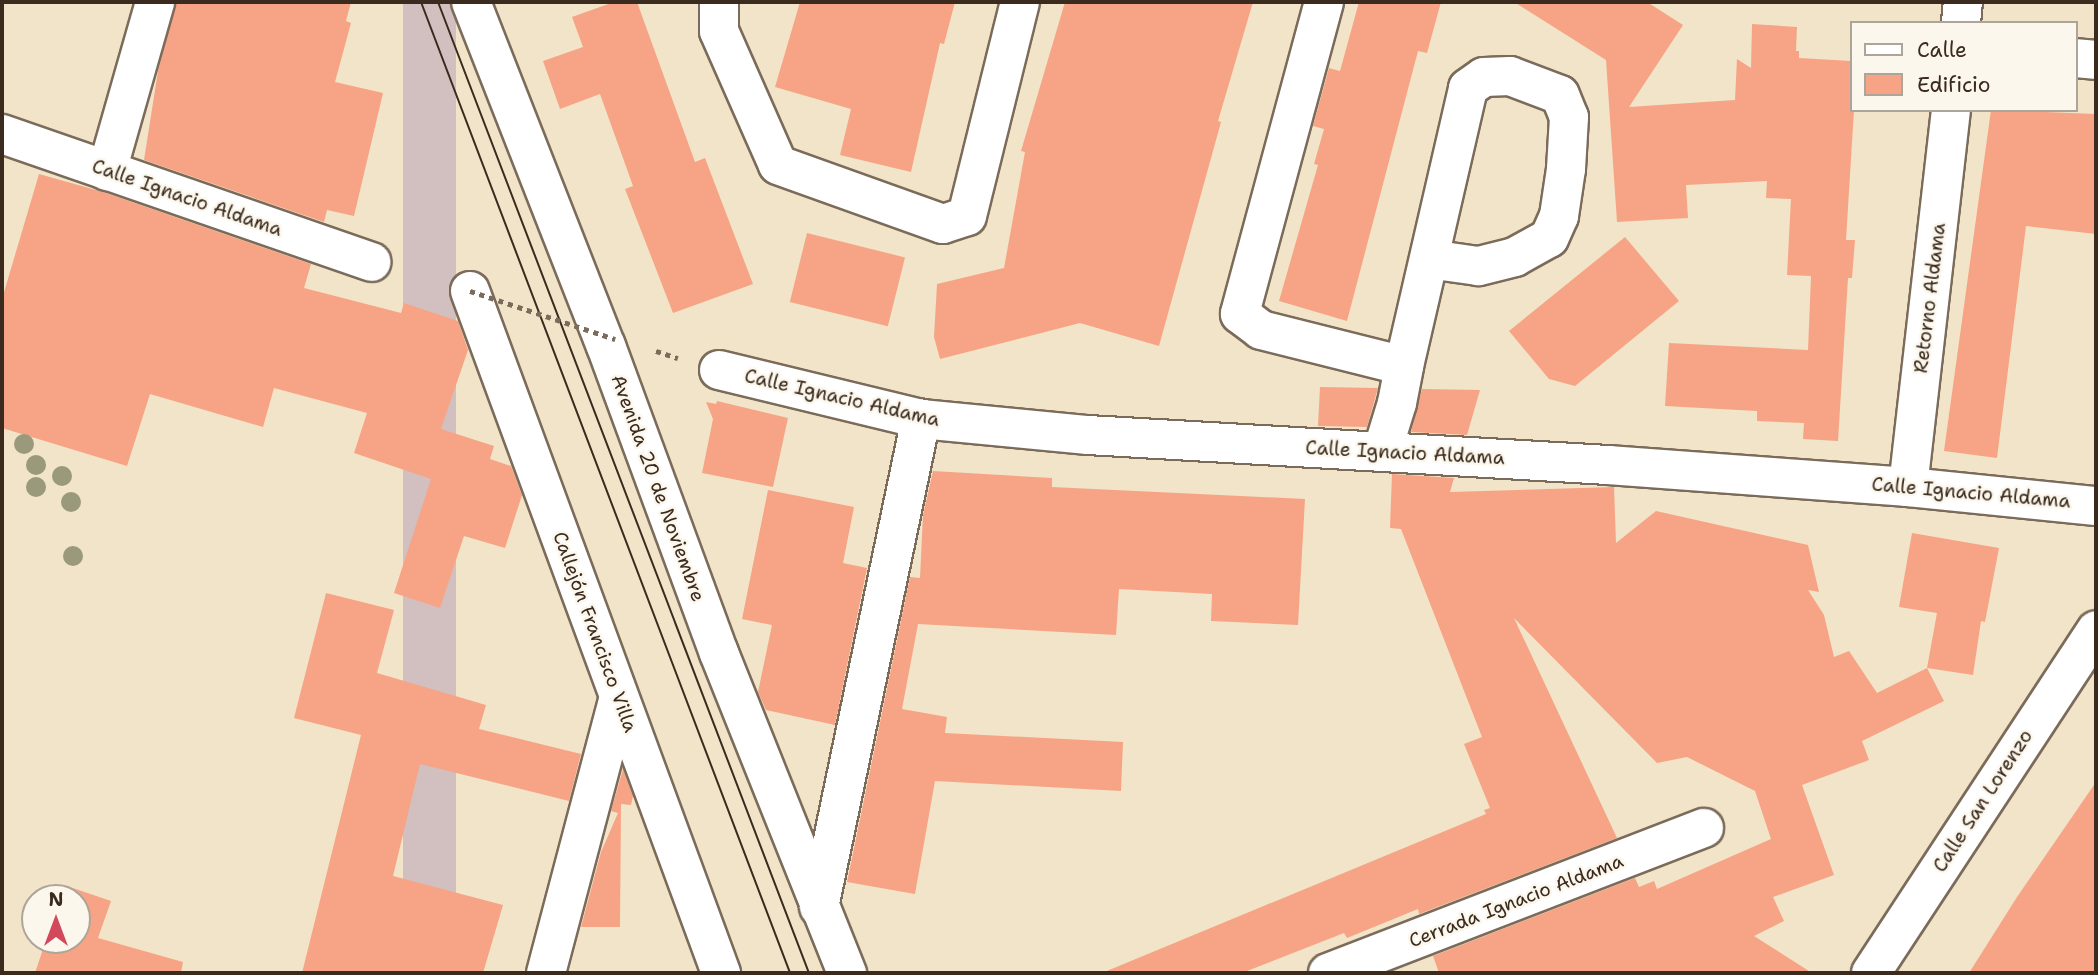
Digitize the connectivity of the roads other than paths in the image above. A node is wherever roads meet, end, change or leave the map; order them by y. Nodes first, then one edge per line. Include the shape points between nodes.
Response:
1 (155, 2) edge
2 (471, 2) edge
3 (719, 2) edge
4 (1020, 2) edge
5 (1324, 2) edge
6 (1963, 2) edge
7 (1961, 21) edge
8 (2077, 58) edge
9 (2096, 61) edge
10 (1951, 112) edge
11 (2, 134) edge
12 (107, 171) junction
13 (1429, 259) junction
14 (371, 262) dead end
15 (464, 289) road end
16 (1404, 366) junction
17 (719, 370) road end
18 (921, 419) junction
19 (1382, 452) junction
20 (1908, 487) junction
21 (2096, 506) edge
22 (2096, 629) edge
23 (619, 697) junction
24 (1704, 828) dead end
25 (819, 907) junction
26 (1874, 971) edge
27 (546, 973) edge
28 (721, 973) edge
29 (847, 973) edge
30 (1328, 973) edge

1 - 12 street
2 - 25 street, Avenida 20 de Noviembre
3 - 4 street via 719,32 778,165 943,224 967,216
5 - 16 street via 1240,314 1261,330
6 - 7 street
8 - 9 street
10 - 20 street, Retorno Aldama
11 - 12 street, Calle Ignacio Aldama
12 - 14 street, Calle Ignacio Aldama
13 - 13 street via 1478,266 1515,257 1549,239 1559,216 1566,169 1569,117 1560,95 1510,76 1485,77 1468,88
13 - 16 street
15 - 23 street, Callejón Francisco Villa
16 - 19 street
17 - 18 street, Calle Ignacio Aldama
18 - 19 street, Calle Ignacio Aldama via 1088,435
18 - 25 street
19 - 20 street, Calle Ignacio Aldama
20 - 21 street, Calle Ignacio Aldama
22 - 26 street, Calle San Lorenzo
23 - 27 street
23 - 28 street, Callejón Francisco Villa
24 - 30 street, Cerrada Ignacio Aldama
25 - 29 street, Avenida 20 de Noviembre

